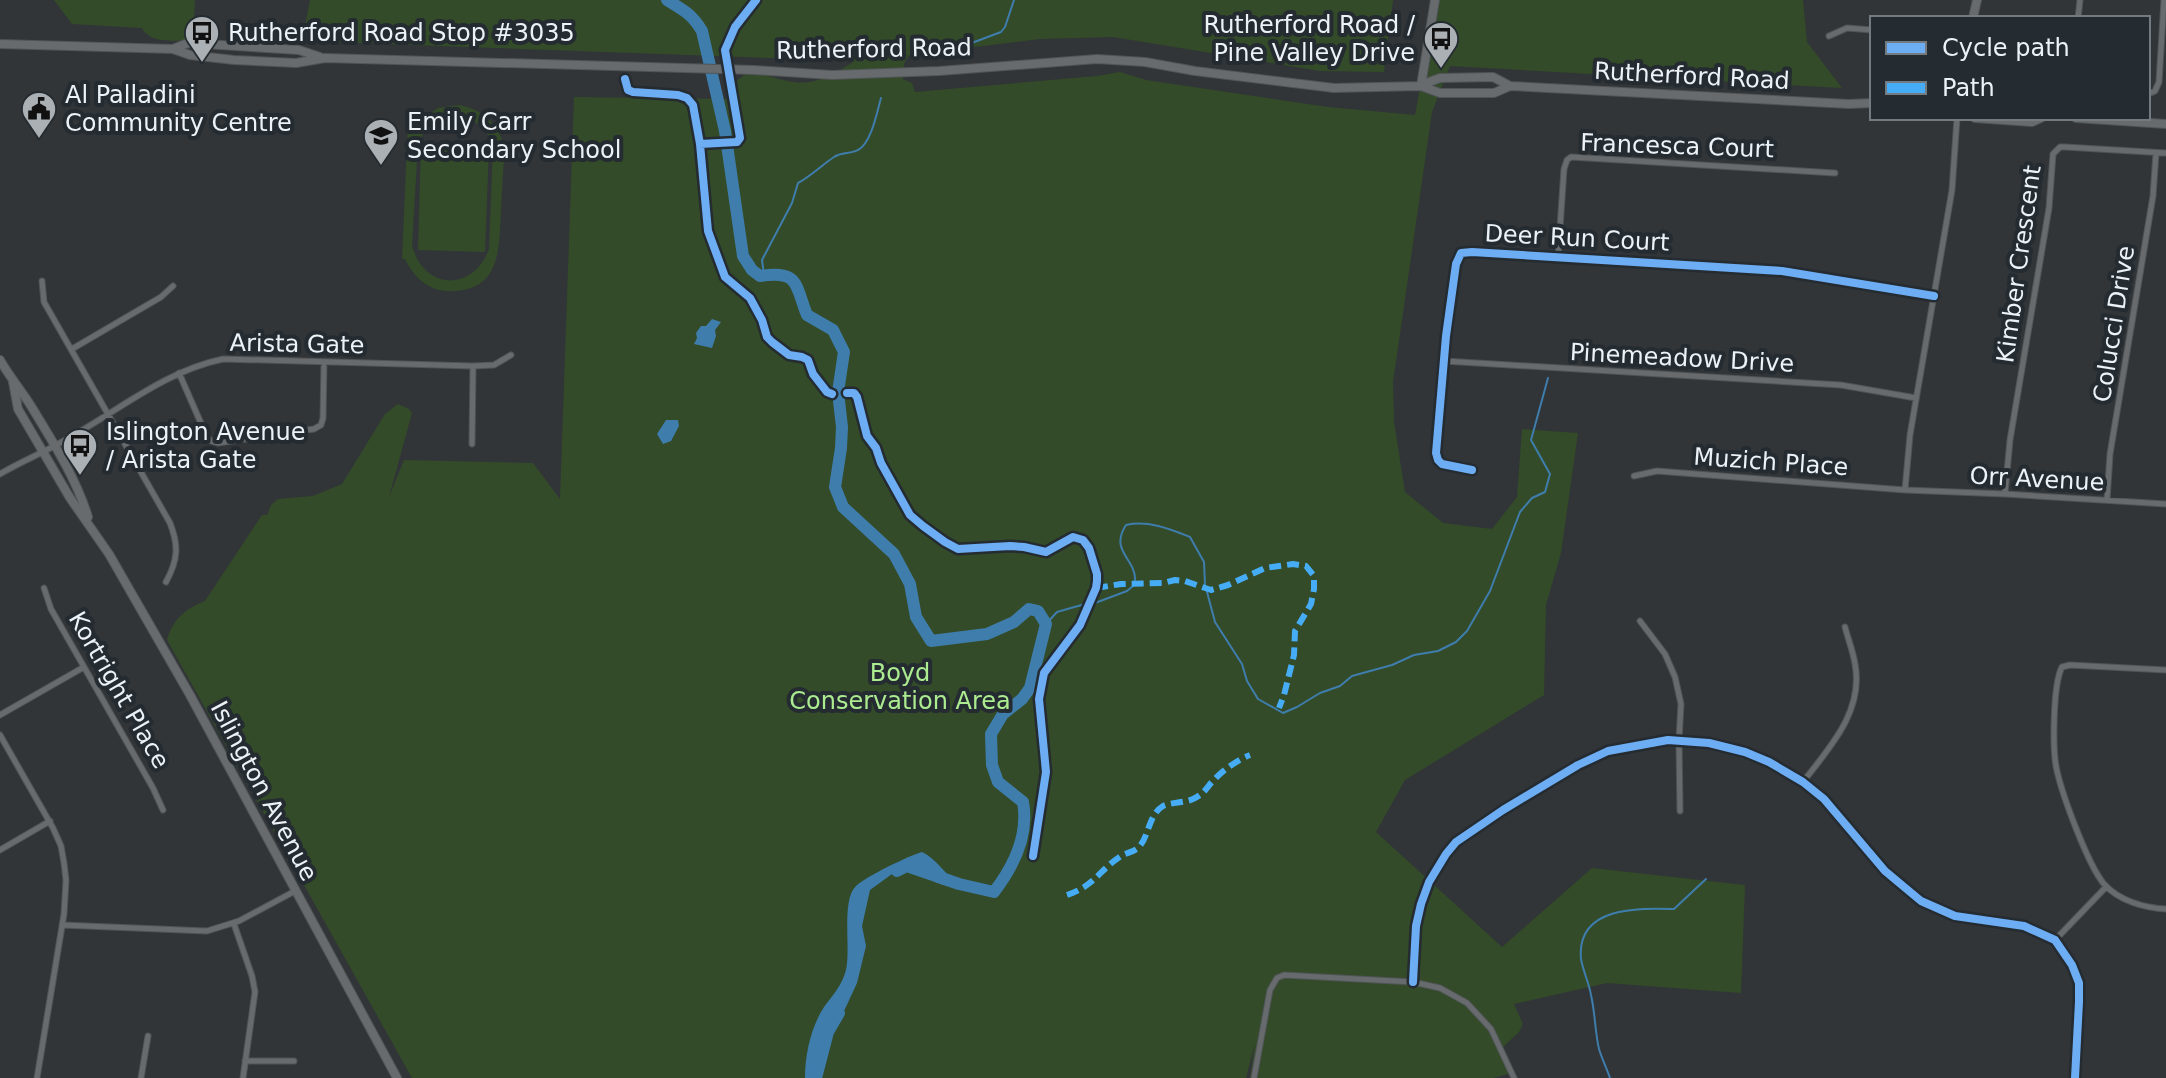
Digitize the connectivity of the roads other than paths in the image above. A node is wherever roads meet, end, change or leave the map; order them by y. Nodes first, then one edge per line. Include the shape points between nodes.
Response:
1 (1435, 0) edge
2 (2164, 0) edge
3 (1870, 30) edge
4 (1829, 36) dead end
5 (0, 44) edge
6 (1421, 86) junction
7 (1510, 86) junction
8 (2150, 93) edge
9 (1870, 103) edge
10 (1957, 120) edge
11 (2004, 120) edge
12 (2036, 120) edge
13 (2106, 120) edge
14 (2166, 124) edge
15 (2156, 153) junction
16 (2166, 153) edge
17 (1835, 173) dead end
18 (1558, 257) junction
19 (42, 281) dead end
20 (173, 286) dead end
21 (1934, 296) junction
22 (72, 349) junction
23 (511, 355) dead end
24 (0, 360) edge
25 (1444, 361) junction
26 (324, 363) junction
27 (473, 366) junction
28 (179, 373) junction
29 (13, 382) junction
30 (1916, 398) junction
31 (109, 413) junction
32 (472, 444) dead end
33 (54, 446) junction
34 (42, 451) junction
35 (1472, 470) dead end
36 (0, 474) edge
37 (1634, 476) dead end
38 (1905, 490) junction
39 (2005, 494) junction
40 (2107, 501) junction
41 (2166, 504) edge
42 (91, 526) junction
43 (166, 582) dead end
44 (44, 588) dead end
45 (1640, 621) dead end
46 (1845, 627) dead end
47 (84, 667) junction
48 (2166, 670) edge
49 (0, 715) edge
50 (0, 735) edge
51 (1679, 740) junction
52 (1803, 782) junction
53 (163, 810) dead end
54 (1680, 811) dead end
55 (50, 821) junction
56 (0, 850) edge
57 (2106, 887) junction
58 (295, 891) junction
59 (2166, 909) edge
60 (234, 924) junction
61 (62, 925) junction
62 (2055, 940) junction
63 (1413, 982) junction
64 (148, 1036) dead end
65 (245, 1061) junction
66 (294, 1061) dead end
67 (37, 1078) edge
68 (141, 1078) edge
69 (243, 1078) edge
70 (397, 1078) edge
71 (1254, 1078) edge
72 (1514, 1078) edge
73 (2075, 1078) edge

1 - 6 main road
2 - 8 street via 2159,82
3 - 4 street via 1847,28
5 - 6 main road, Rutherford Road via 173,49 190,55 296,63 325,58 832,75 1097,59 1319,87
6 - 7 main road, Rutherford Road via 1440,93 1494,93
6 - 7 main road, Rutherford Road via 1440,78 1493,77
7 - 9 main road, Rutherford Road
10 - 21 street via 1952,190
11 - 12 main road
13 - 14 main road
15 - 16 street, Kimber Crescent
15 - 39 street, Kimber Crescent via 2060,147 2053,154
15 - 40 street, Colucci Drive
17 - 18 street, Francesca Court via 1571,157 1564,169
18 - 21 street, Deer Run Court via 1782,271
18 - 25 street, Deer Run Court via 1461,253
19 - 22 street via 44,302
20 - 22 street
21 - 30 street
22 - 31 street
23 - 27 street, Arista Gate via 494,365
24 - 29 main road, Islington Avenue
25 - 30 street, Pinemeadow Drive via 1841,385
25 - 35 street, Deer Run Court via 1438,460
26 - 27 street, Arista Gate
26 - 28 street, Arista Gate via 223,359
26 - 28 street via 321,425 218,443 207,437
27 - 32 street
28 - 31 street, Arista Gate
29 - 33 main road, Islington Avenue
29 - 34 main road, Islington Avenue via 18,409
30 - 38 street
31 - 33 street, Arista Gate
31 - 43 street via 173,532 178,552
33 - 34 street, Arista Gate
33 - 42 main road, Islington Avenue via 80,492
34 - 36 street, Arista Gate
34 - 42 main road, Islington Avenue
37 - 38 street, Muzich Place via 1657,471
38 - 39 street, Orr Avenue
39 - 40 street, Orr Avenue
40 - 41 street, Orr Avenue
42 - 58 main road, Islington Avenue
44 - 47 street, Kortright Place
45 - 51 street via 1675,677 1681,704
46 - 52 street via 1857,680 1853,707
47 - 49 street
47 - 53 street, Kortright Place
48 - 57 street via 2070,665 2059,673 2056,770 2092,866
50 - 55 street
51 - 52 street via 1745,752
51 - 54 street
51 - 63 street via 1608,751 1456,842 1421,904
52 - 62 street via 1885,871 1921,901 1955,916 2024,926
55 - 56 street
55 - 61 street via 61,846 66,880
57 - 59 street via 2140,906
57 - 62 street
58 - 60 street
58 - 70 main road, Islington Avenue
60 - 61 street via 202,931
60 - 65 street via 255,992
61 - 67 street
62 - 73 street via 2079,983
63 - 71 street via 1277,978 1270,990
63 - 72 street via 1452,993 1477,1012
64 - 68 street
65 - 66 street
65 - 69 street

